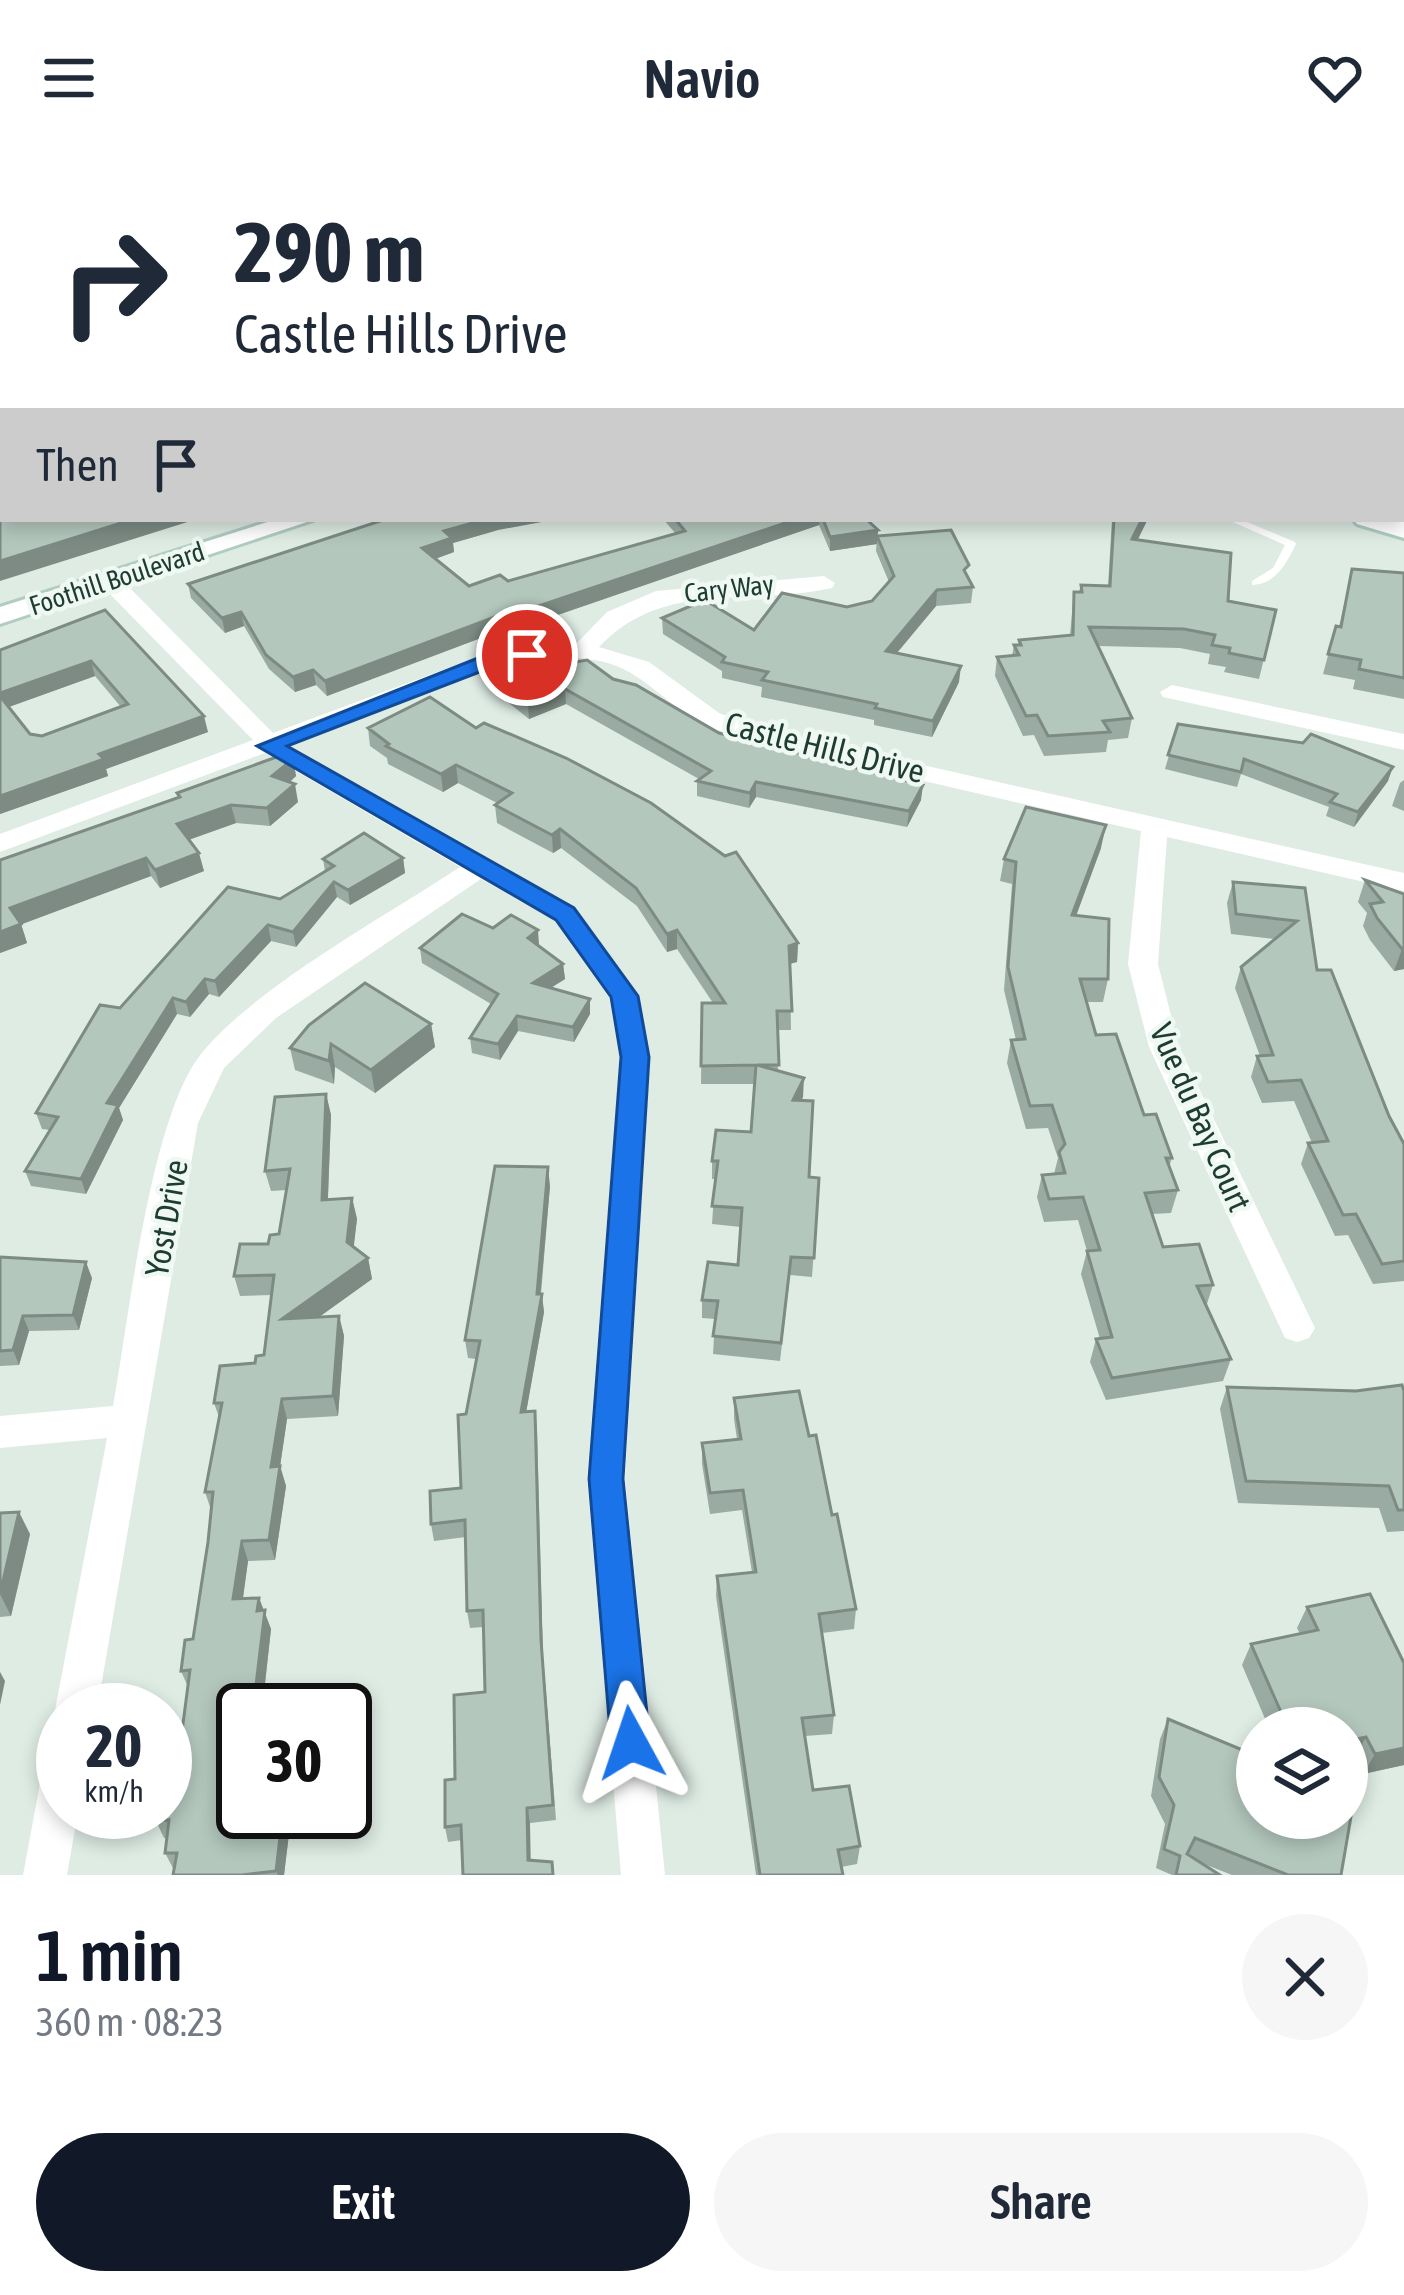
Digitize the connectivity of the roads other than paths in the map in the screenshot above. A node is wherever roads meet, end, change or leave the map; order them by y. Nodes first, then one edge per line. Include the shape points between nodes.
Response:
1 (294, 522) edge
2 (1238, 522) edge
3 (111, 581) junction
4 (824, 583) dead end
5 (1256, 584) dead end
6 (0, 616) edge
7 (582, 651) junction
8 (1172, 692) dead end
9 (1404, 742) edge
10 (269, 746) junction
11 (1155, 825) junction
12 (0, 844) edge
13 (482, 865) junction
14 (1404, 882) edge
15 (1297, 1328) dead end
16 (131, 1420) junction
17 (0, 1432) edge
18 (81, 1683) edge
19 (52, 1839) edge
20 (45, 1875) edge
21 (643, 1875) edge

1 - 3 main road, Foothill Boulevard
2 - 5 lane via 1291,544 1277,570
3 - 6 main road, Foothill Boulevard
3 - 10 street
4 - 7 street, Cary Way via 664,596 614,617
7 - 10 street, Castle Hills Drive via 491,660
7 - 11 street, Castle Hills Drive via 640,667 710,718 764,737
8 - 9 street
10 - 12 street, Castle Hills Drive
10 - 13 street
11 - 14 street, Castle Hills Drive
11 - 15 street, Vue du Bay Court via 1143,964 1164,1047
13 - 16 street, Yost Drive via 265,1011 212,1061 182,1123
13 - 21 street via 565,914 624,996 634,1047 606,1479
16 - 17 street
16 - 18 street, Yost Drive
19 - 20 street

